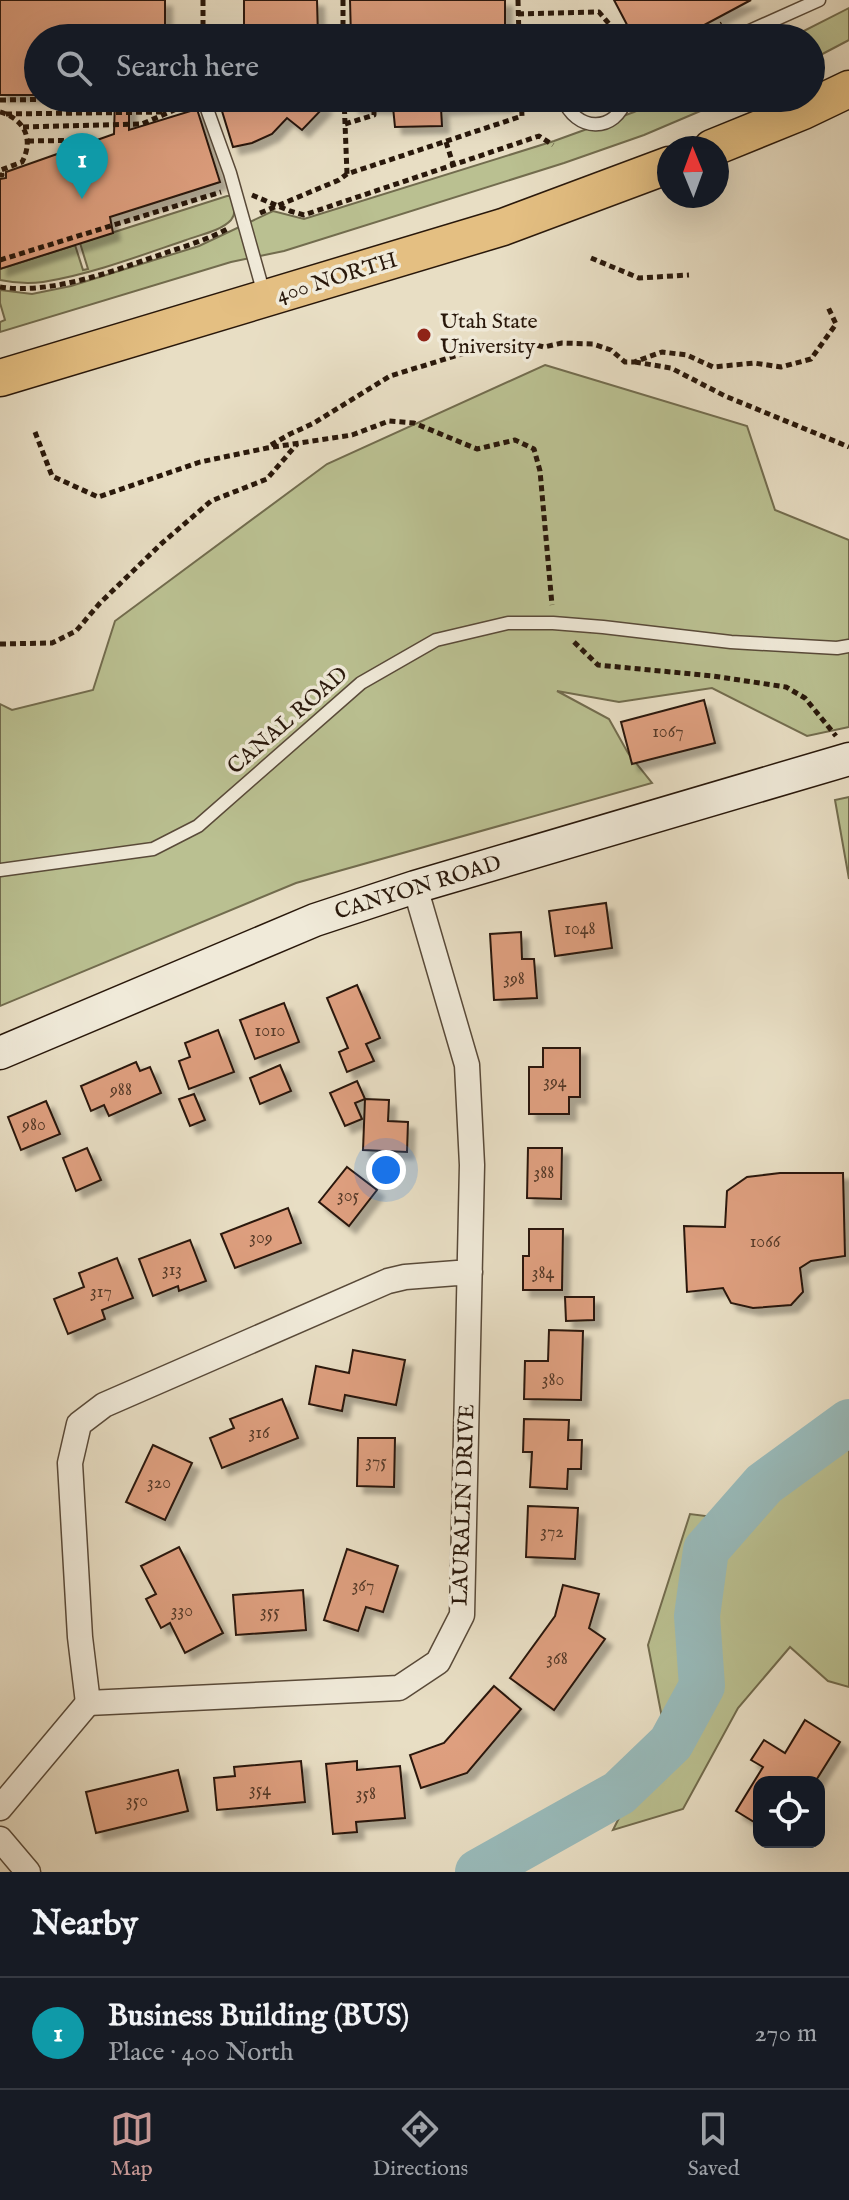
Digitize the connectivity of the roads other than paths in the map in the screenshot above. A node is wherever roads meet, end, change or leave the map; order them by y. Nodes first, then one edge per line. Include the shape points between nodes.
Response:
1 (819, 0) edge
2 (765, 24) edge
3 (849, 89) edge
4 (825, 100) edge
5 (204, 112) edge
6 (569, 112) edge
7 (620, 112) edge
8 (801, 112) edge
9 (729, 141) edge
10 (657, 169) edge
11 (266, 300) junction
12 (0, 378) edge
13 (849, 646) edge
14 (848, 760) edge
15 (0, 870) edge
16 (415, 887) junction
17 (0, 1053) edge
18 (470, 1272) junction
19 (88, 1703) junction
20 (0, 1808) edge
21 (0, 1839) edge
22 (28, 1872) edge

1 - 2 lane
3 - 4 main road
5 - 11 lane via 234,188
6 - 7 lane via 593,124
8 - 9 main road
10 - 11 main road, 400 NORTH via 503,227
11 - 12 main road, 400 NORTH
13 - 15 lane, CANAL ROAD via 731,642 553,623 508,623 436,640 361,683 198,826 153,849
14 - 16 street, CANYON ROAD
16 - 17 street, CANYON ROAD via 315,920
16 - 18 street, LAURALIN DRIVE via 467,1065
18 - 19 street via 388,1281 104,1405 79,1424 70,1463
18 - 19 street, LAURALIN DRIVE via 462,1615 438,1662 399,1688
19 - 20 street
21 - 22 street

